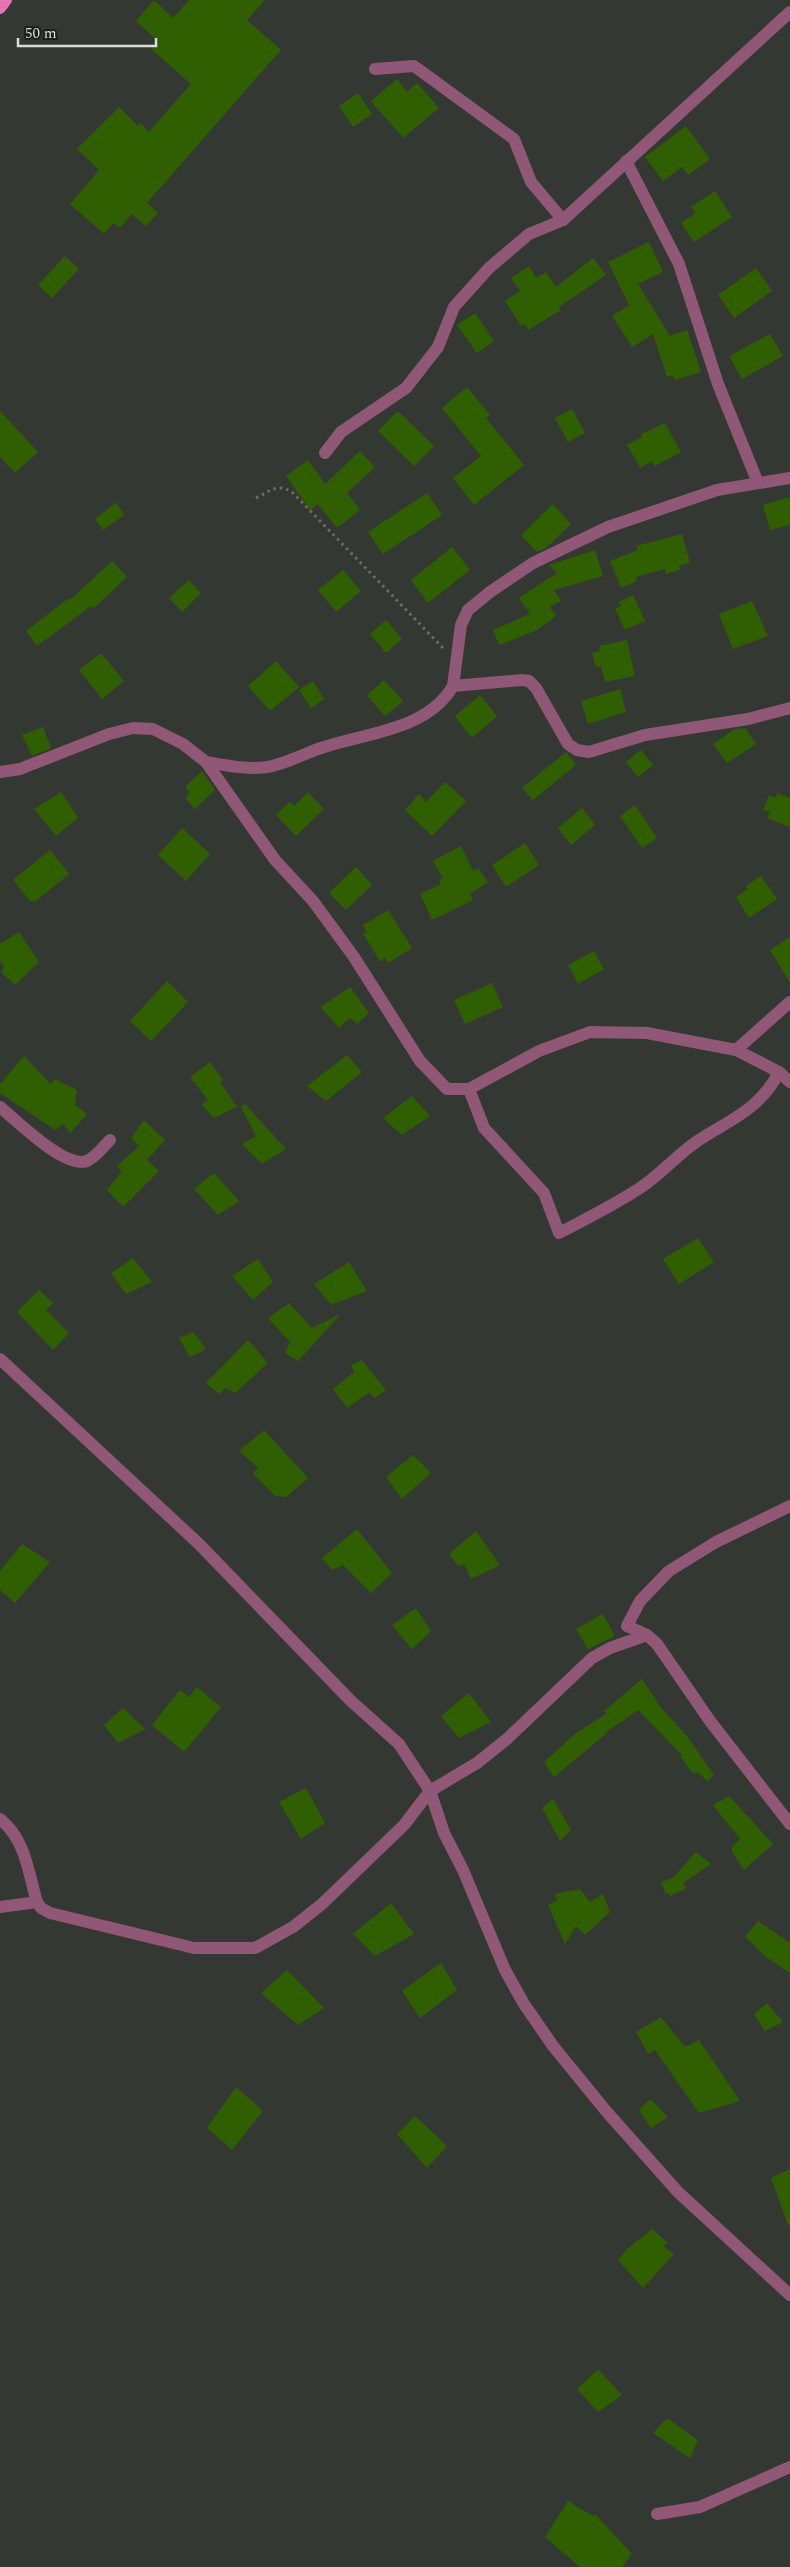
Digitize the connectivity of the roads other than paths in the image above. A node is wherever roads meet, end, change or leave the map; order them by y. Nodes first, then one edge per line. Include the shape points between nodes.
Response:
1 (6, 0) edge
2 (0, 8) edge
3 (790, 12) edge
4 (375, 69) dead end
5 (626, 161) junction
6 (563, 220) junction
7 (325, 453) dead end
8 (790, 478) edge
9 (758, 483) junction
10 (454, 686) junction
11 (790, 708) edge
12 (206, 762) junction
13 (0, 772) edge
14 (790, 1002) edge
15 (736, 1050) junction
16 (779, 1072) junction
17 (790, 1082) edge
18 (468, 1089) junction
19 (0, 1107) edge
20 (110, 1140) dead end
21 (0, 1359) edge
22 (790, 1506) edge
23 (627, 1626) junction
24 (646, 1635) junction
25 (610, 1648) junction
26 (430, 1791) junction
27 (0, 1819) edge
28 (790, 1824) edge
29 (37, 1902) junction
30 (0, 1907) edge
31 (790, 2294) edge
32 (790, 2467) edge
33 (657, 2514) dead end

1 - 2 main road
3 - 5 street
4 - 6 street via 414,66 514,139 531,182
5 - 6 street
5 - 9 street via 679,264 718,384
6 - 7 street via 529,234 489,268 454,307 438,347 413,381 341,432
8 - 9 street
9 - 10 street via 717,490 608,527 533,564 490,592 468,610 461,625
10 - 11 street via 530,681 568,744 590,752 644,735 748,719
10 - 12 street via 435,706 402,726 323,747 277,764 254,768
12 - 13 street via 183,744 153,729 133,728 109,734 20,770
12 - 18 street via 275,860 313,901 354,957 420,1061 447,1089
14 - 15 street
15 - 16 street
15 - 18 street via 647,1033 590,1032 539,1052
16 - 17 street
16 - 18 street via 770,1091 735,1120 695,1143 640,1188 559,1233 544,1193 484,1128
19 - 20 street via 58,1154 73,1162 86,1161 98,1154
21 - 26 street via 199,1544 351,1701 398,1744
22 - 23 street via 716,1542 669,1571 640,1601
23 - 24 street
23 - 25 street
24 - 25 street
24 - 28 street via 658,1644 710,1721
25 - 26 street via 592,1658 500,1745
26 - 29 street via 404,1825 322,1904 293,1927 255,1948 194,1948 50,1913 40,1908
26 - 31 street via 444,1833 505,1970 553,2046 678,2192
27 - 29 street via 19,1840
29 - 30 street
32 - 33 street via 700,2506

